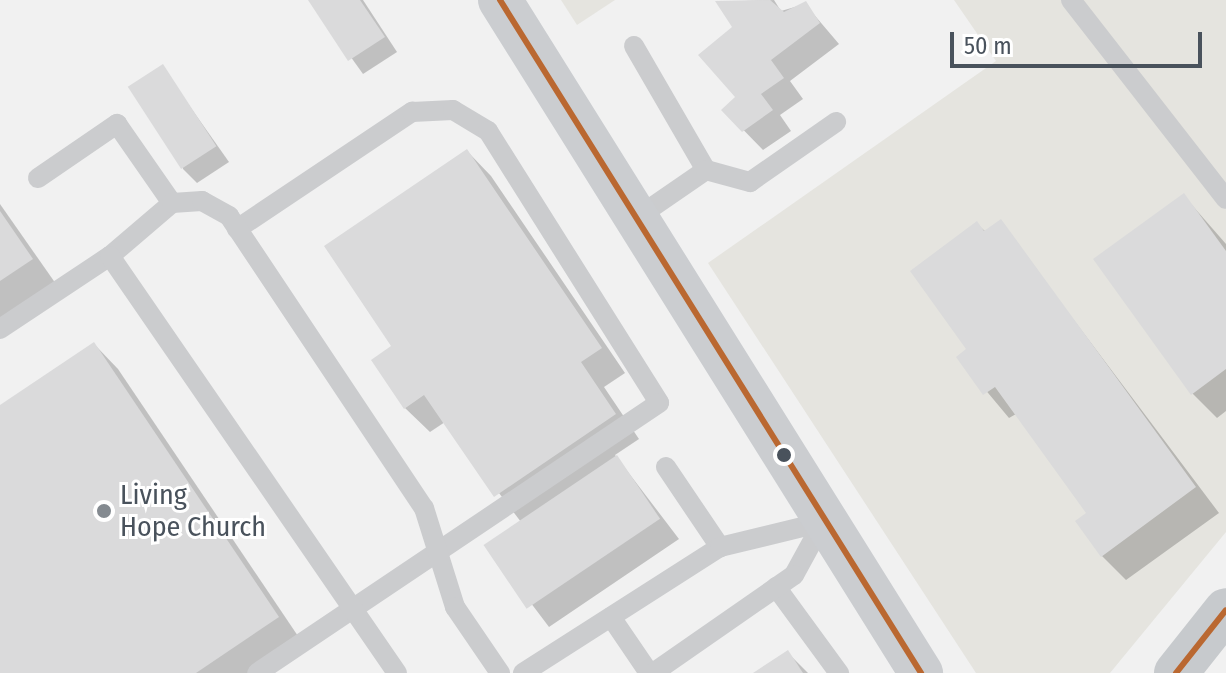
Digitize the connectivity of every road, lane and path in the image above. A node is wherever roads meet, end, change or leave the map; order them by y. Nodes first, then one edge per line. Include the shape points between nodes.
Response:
1 (500, 0) edge
2 (1071, 0) edge
3 (634, 46) dead end
4 (836, 122) dead end
5 (706, 170) junction
6 (38, 178) dead end
7 (1226, 199) edge
8 (172, 203) junction
9 (635, 219) junction
10 (237, 229) junction
11 (110, 256) junction
12 (0, 329) edge
13 (666, 467) dead end
14 (823, 522) junction
15 (720, 547) junction
16 (438, 551) junction
17 (776, 587) junction
18 (352, 609) junction
19 (1226, 610) edge
20 (611, 617) junction
21 (257, 673) edge
22 (397, 673) edge
23 (500, 673) edge
24 (523, 673) edge
25 (651, 673) edge
26 (839, 673) edge
27 (921, 673) edge
28 (1176, 673) edge

1 - 9 main road
2 - 7 lane
3 - 5 lane
4 - 5 lane via 750,182
5 - 9 lane
6 - 8 lane via 117,124
8 - 10 lane via 217,207
8 - 11 lane
9 - 14 main road
10 - 16 lane via 424,508
10 - 16 lane via 412,112 453,110 488,131 659,403
11 - 12 lane
11 - 18 lane
13 - 15 lane
14 - 15 lane
14 - 17 lane via 794,575
14 - 27 main road
15 - 20 lane
16 - 18 lane
16 - 23 lane via 455,607
17 - 25 lane
17 - 26 lane
18 - 21 lane
18 - 22 lane
19 - 28 main road
20 - 24 lane
20 - 25 lane

